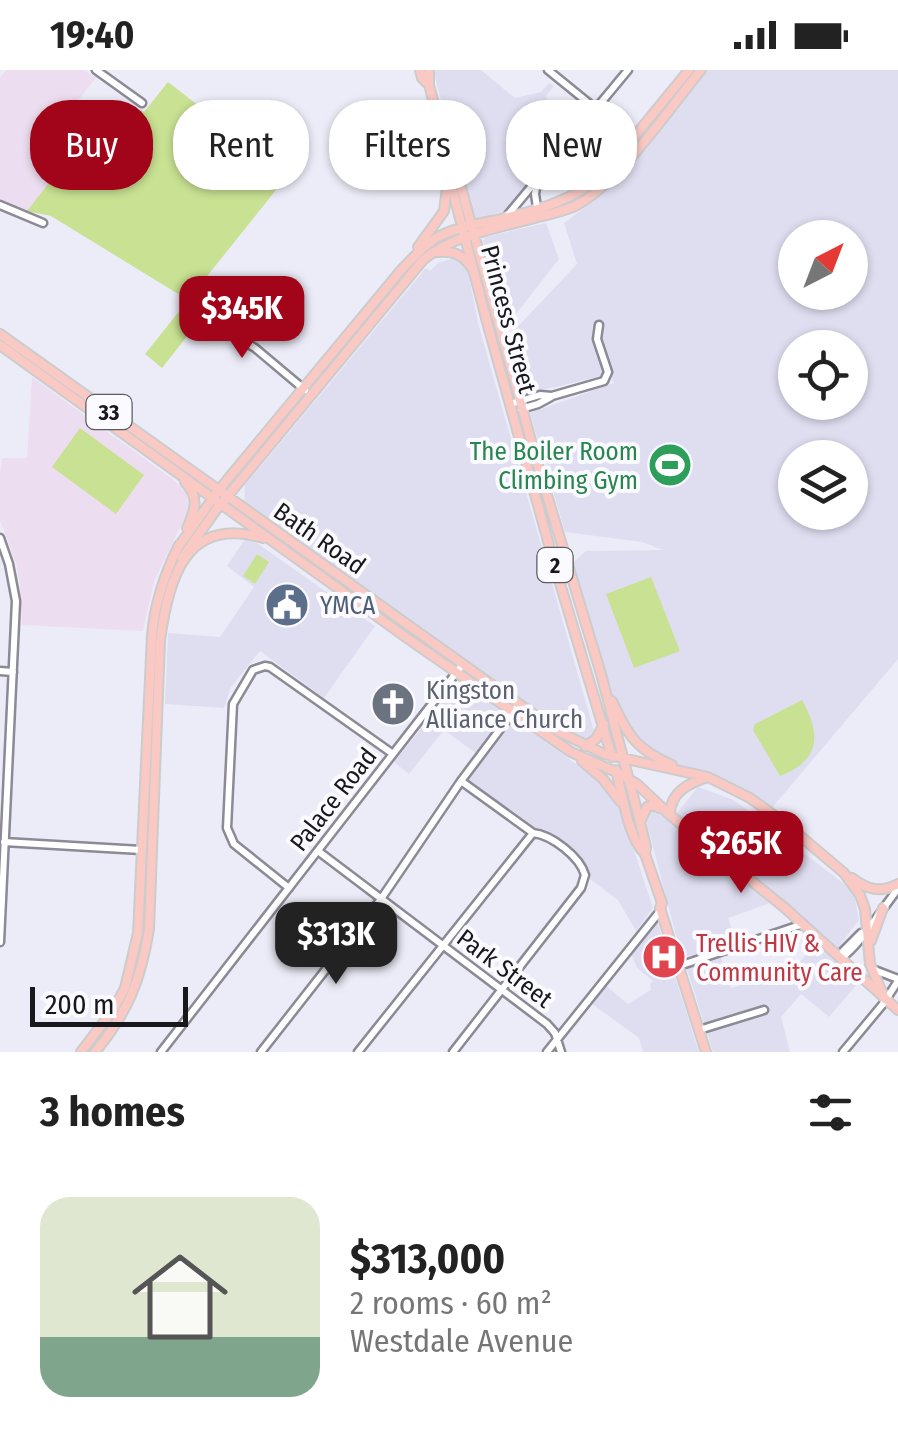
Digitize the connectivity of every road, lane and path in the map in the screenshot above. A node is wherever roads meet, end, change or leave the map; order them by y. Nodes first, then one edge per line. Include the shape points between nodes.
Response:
1 (96, 70) edge
2 (420, 70) edge
3 (429, 70) edge
4 (548, 70) edge
5 (628, 70) edge
6 (689, 70) edge
7 (702, 70) edge
8 (429, 85) junction
9 (138, 100) edge
10 (433, 100) edge
11 (585, 100) edge
12 (603, 100) edge
13 (446, 190) edge
14 (455, 190) edge
15 (459, 190) edge
16 (529, 190) edge
17 (536, 190) edge
18 (0, 206) edge
19 (538, 213) junction
20 (505, 218) junction
21 (43, 223) dead end
22 (467, 226) junction
23 (471, 237) junction
24 (432, 253) junction
25 (402, 269) junction
26 (475, 272) junction
27 (188, 308) dead end
28 (599, 325) dead end
29 (0, 334) edge
30 (0, 345) edge
31 (307, 391) junction
32 (516, 407) junction
33 (168, 465) junction
34 (215, 494) junction
35 (224, 501) junction
36 (0, 538) edge
37 (272, 540) junction
38 (177, 549) junction
39 (182, 558) junction
40 (463, 664) junction
41 (0, 671) edge
42 (13, 672) junction
43 (457, 673) junction
44 (600, 674) junction
45 (516, 708) junction
46 (604, 724) junction
47 (585, 746) junction
48 (570, 752) junction
49 (393, 754) junction
50 (612, 756) junction
51 (624, 760) junction
52 (616, 772) junction
53 (686, 772) junction
54 (708, 778) junction
55 (630, 780) junction
56 (461, 781) junction
57 (3, 794) edge
58 (667, 812) junction
59 (628, 820) junction
60 (640, 822) junction
61 (154, 833) junction
62 (533, 833) junction
63 (4, 842) junction
64 (141, 850) junction
65 (318, 851) junction
66 (645, 854) junction
67 (152, 871) junction
68 (844, 873) junction
69 (898, 886) edge
70 (289, 888) junction
71 (381, 899) junction
72 (883, 908) junction
73 (661, 909) junction
74 (802, 924) junction
75 (866, 929) junction
76 (0, 942) edge
77 (442, 945) junction
78 (869, 956) junction
79 (839, 958) junction
80 (679, 966) junction
81 (872, 968) junction
82 (898, 980) edge
83 (502, 990) junction
84 (886, 999) junction
85 (764, 1010) dead end
86 (898, 1010) edge
87 (699, 1030) junction
88 (558, 1039) junction
89 (163, 1049) edge
90 (81, 1052) edge
91 (95, 1052) edge
92 (173, 1052) edge
93 (262, 1052) edge
94 (358, 1052) edge
95 (453, 1052) edge
96 (547, 1052) edge
97 (561, 1052) edge
98 (706, 1052) edge
99 (842, 1052) edge

1 - 9 street
2 - 8 main road, Princess Street / 2
3 - 8 main road, Princess Street / 2
4 - 11 street
5 - 12 street
6 - 19 main road via 602,175
7 - 19 main road via 606,183 572,208
8 - 10 main road, Princess Street / 2
13 - 25 main road via 444,211
14 - 22 main road, Princess Street / 2
15 - 22 main road, Princess Street / 2
16 - 20 street
17 - 19 street
18 - 21 street
19 - 20 main road
19 - 23 main road
20 - 22 main road
22 - 23 main road, Princess Street / 2
22 - 25 main road via 433,240
23 - 24 main road
23 - 26 main road, Princess Street / 2
23 - 32 main road, Princess Street / 2
24 - 26 main road via 464,256
24 - 31 main road
25 - 31 main road
26 - 32 main road, Princess Street / 2
27 - 31 street via 255,348
28 - 32 street via 604,381
29 - 34 main road, Bath Road / 33
30 - 33 main road, Bath Road / 33
31 - 34 main road
31 - 35 main road
32 - 44 main road, Princess Street / 2
32 - 46 main road, Princess Street / 2 via 556,570
33 - 34 main road, Bath Road / 33
33 - 38 main road via 196,498
34 - 35 main road, Bath Road / 33
34 - 38 main road
35 - 37 main road, Bath Road / 33
35 - 39 main road
35 - 40 main road, Bath Road / 33
36 - 42 street via 16,601
37 - 39 main road via 230,532
37 - 43 main road, Bath Road / 33
38 - 64 main road via 155,605
39 - 61 main road via 160,641
40 - 43 street, Palace Road
40 - 45 main road, Bath Road / 33
41 - 42 street
42 - 57 street
43 - 45 main road, Bath Road / 33
43 - 49 street, Palace Road
44 - 51 main road, Princess Street / 2
44 - 53 main road via 629,736
45 - 47 main road, Bath Road / 33
45 - 48 main road, Bath Road / 33
45 - 56 street
46 - 47 main road
46 - 50 main road, Princess Street / 2
47 - 50 main road, Bath Road / 33
48 - 52 main road, Bath Road / 33
48 - 59 main road via 614,791
49 - 65 street, Palace Road
49 - 70 street via 270,667 254,670 231,711 227,828 234,844
50 - 51 main road, Bath Road / 33
50 - 52 main road, Princess Street / 2
51 - 53 main road, Bath Road
51 - 55 main road, Princess Street / 2
52 - 55 main road, 33
52 - 59 main road, Princess Street / 2
53 - 54 main road
54 - 58 main road via 682,788
54 - 68 main road via 773,814
55 - 58 main road
55 - 60 main road, Princess Street / 2
56 - 62 street
56 - 71 street
57 - 63 street
58 - 60 main road via 647,806
58 - 74 main road
59 - 66 main road, Princess Street / 2
60 - 66 main road, Princess Street / 2
61 - 64 main road
61 - 67 main road
62 - 77 street
62 - 83 street via 547,836 586,875
63 - 64 street
63 - 76 street
64 - 67 main road
64 - 90 main road via 138,934 125,988
65 - 70 street, Palace Road
65 - 71 street, Park Street
66 - 73 main road, Princess Street / 2
67 - 91 main road via 144,966
68 - 69 main road via 869,888
68 - 75 main road via 860,894
69 - 72 street
70 - 89 street, Palace Road
71 - 77 street, Park Street
71 - 93 street
72 - 75 street
72 - 78 main road
73 - 80 main road, Princess Street / 2
73 - 88 street
74 - 79 main road
74 - 80 street
75 - 78 main road
75 - 79 street
77 - 83 street, Park Street
77 - 94 street
78 - 81 main road
79 - 84 main road
80 - 87 main road, Princess Street / 2
81 - 82 street
81 - 84 main road
82 - 84 street
83 - 88 street, Park Street
83 - 95 street
84 - 86 main road
84 - 99 street
85 - 87 street
87 - 98 main road, Princess Street / 2
88 - 96 street
88 - 97 street, Park Street
89 - 92 street

